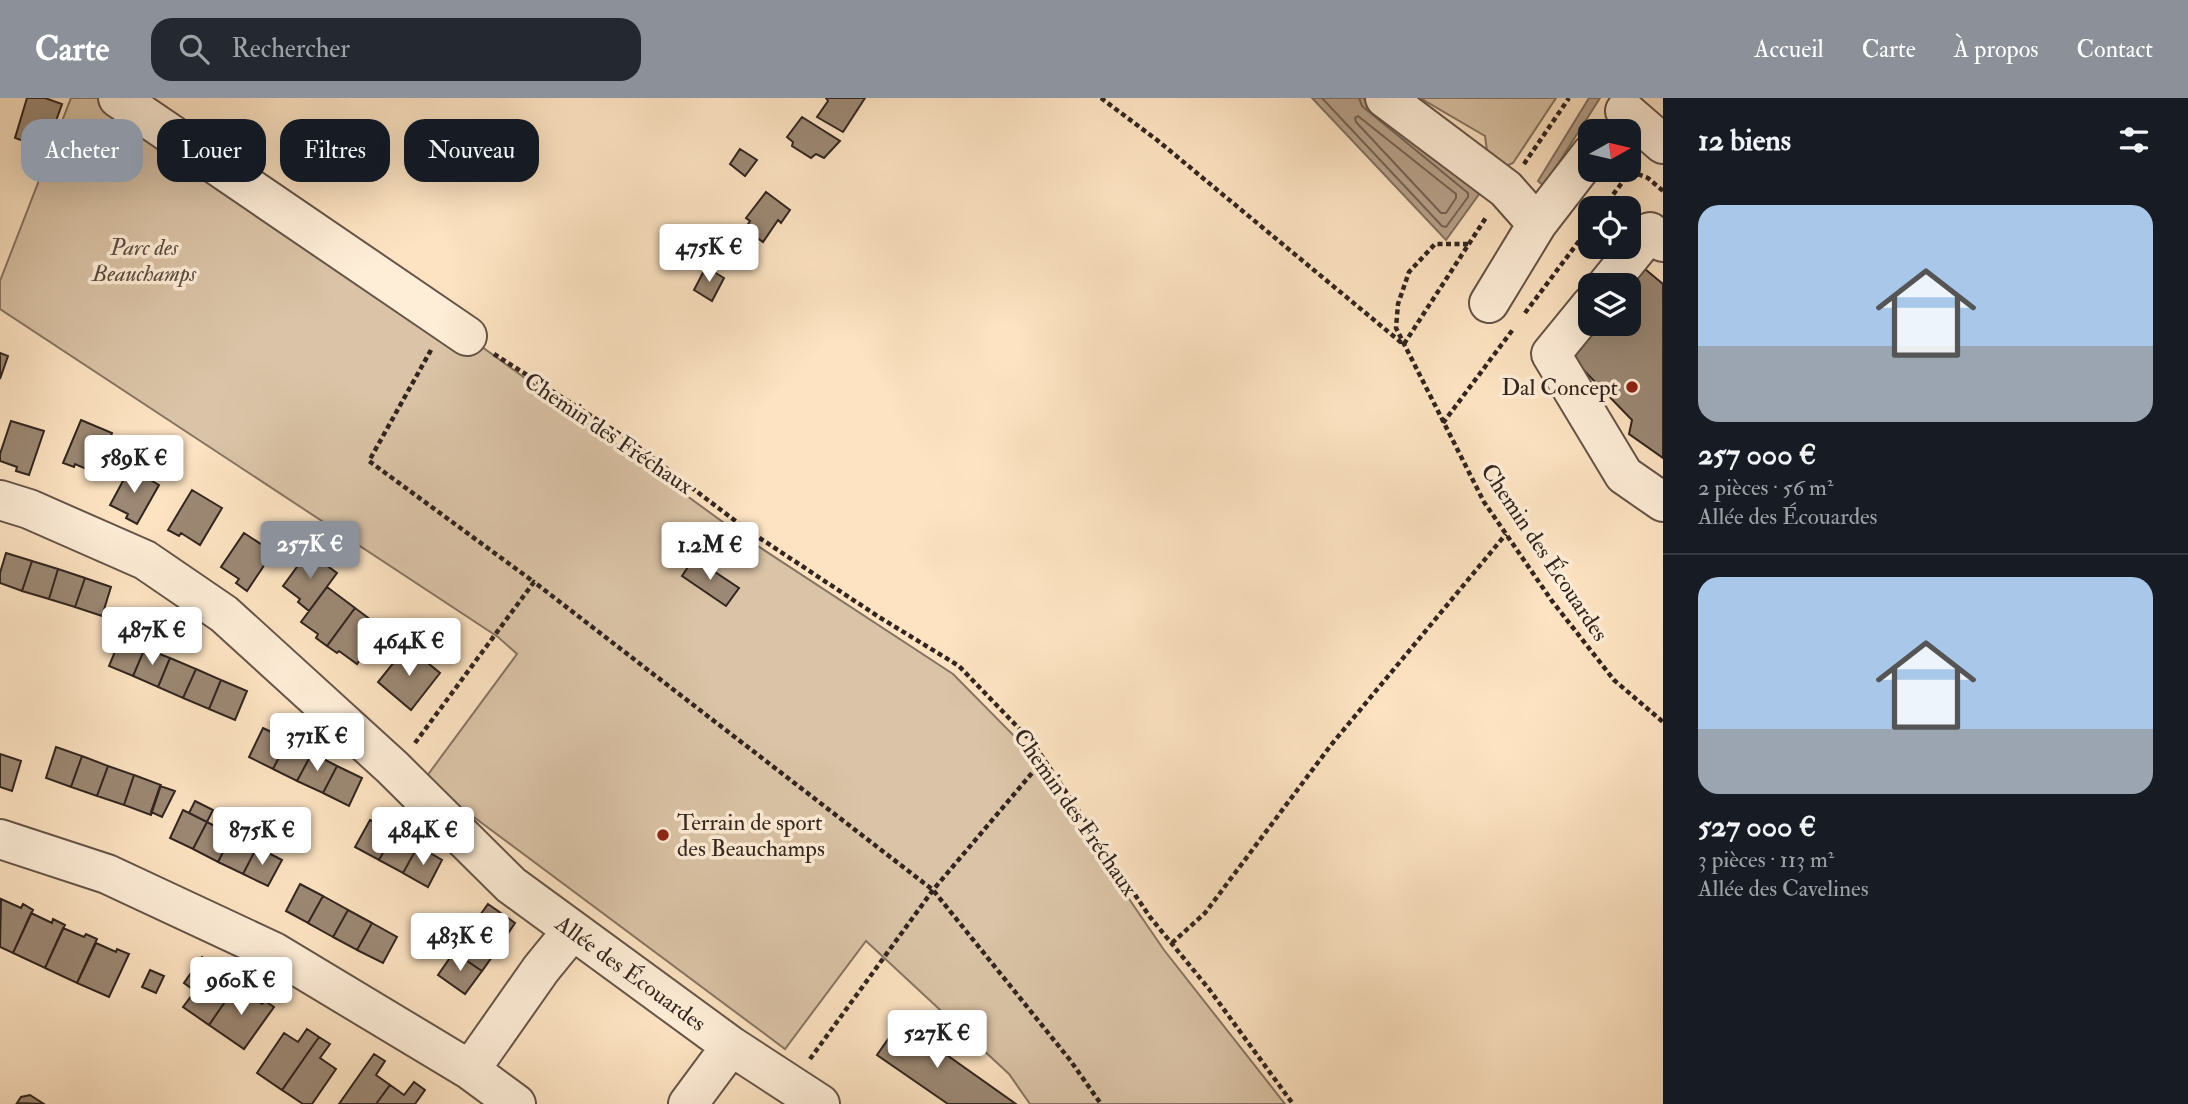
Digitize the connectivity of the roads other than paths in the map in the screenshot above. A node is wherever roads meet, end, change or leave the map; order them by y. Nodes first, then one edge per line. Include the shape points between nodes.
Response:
1 (118, 98) edge
2 (1385, 98) edge
3 (1622, 113) edge
4 (1659, 141) edge
5 (1578, 171) edge
6 (1537, 224) junction
7 (1663, 242) edge
8 (1616, 273) edge
9 (1489, 303) dead end
10 (1578, 321) edge
11 (457, 329) road end
12 (0, 500) edge
13 (1663, 502) edge
14 (0, 839) edge
15 (572, 931) junction
16 (731, 1046) junction
17 (470, 1070) junction
18 (805, 1094) edge
19 (516, 1104) edge
20 (688, 1104) edge

1 - 11 street
2 - 6 street via 1512,181
3 - 4 street
5 - 6 street
6 - 9 street
7 - 8 street via 1650,232
10 - 13 street via 1551,354 1624,475
12 - 15 street, Allée des Écouardes via 145,560 226,616 395,770 511,886
14 - 17 street via 107,874 275,953
15 - 16 street, Allée des Écouardes
15 - 17 street
16 - 18 street, Allée des Écouardes
16 - 20 street
17 - 19 street

